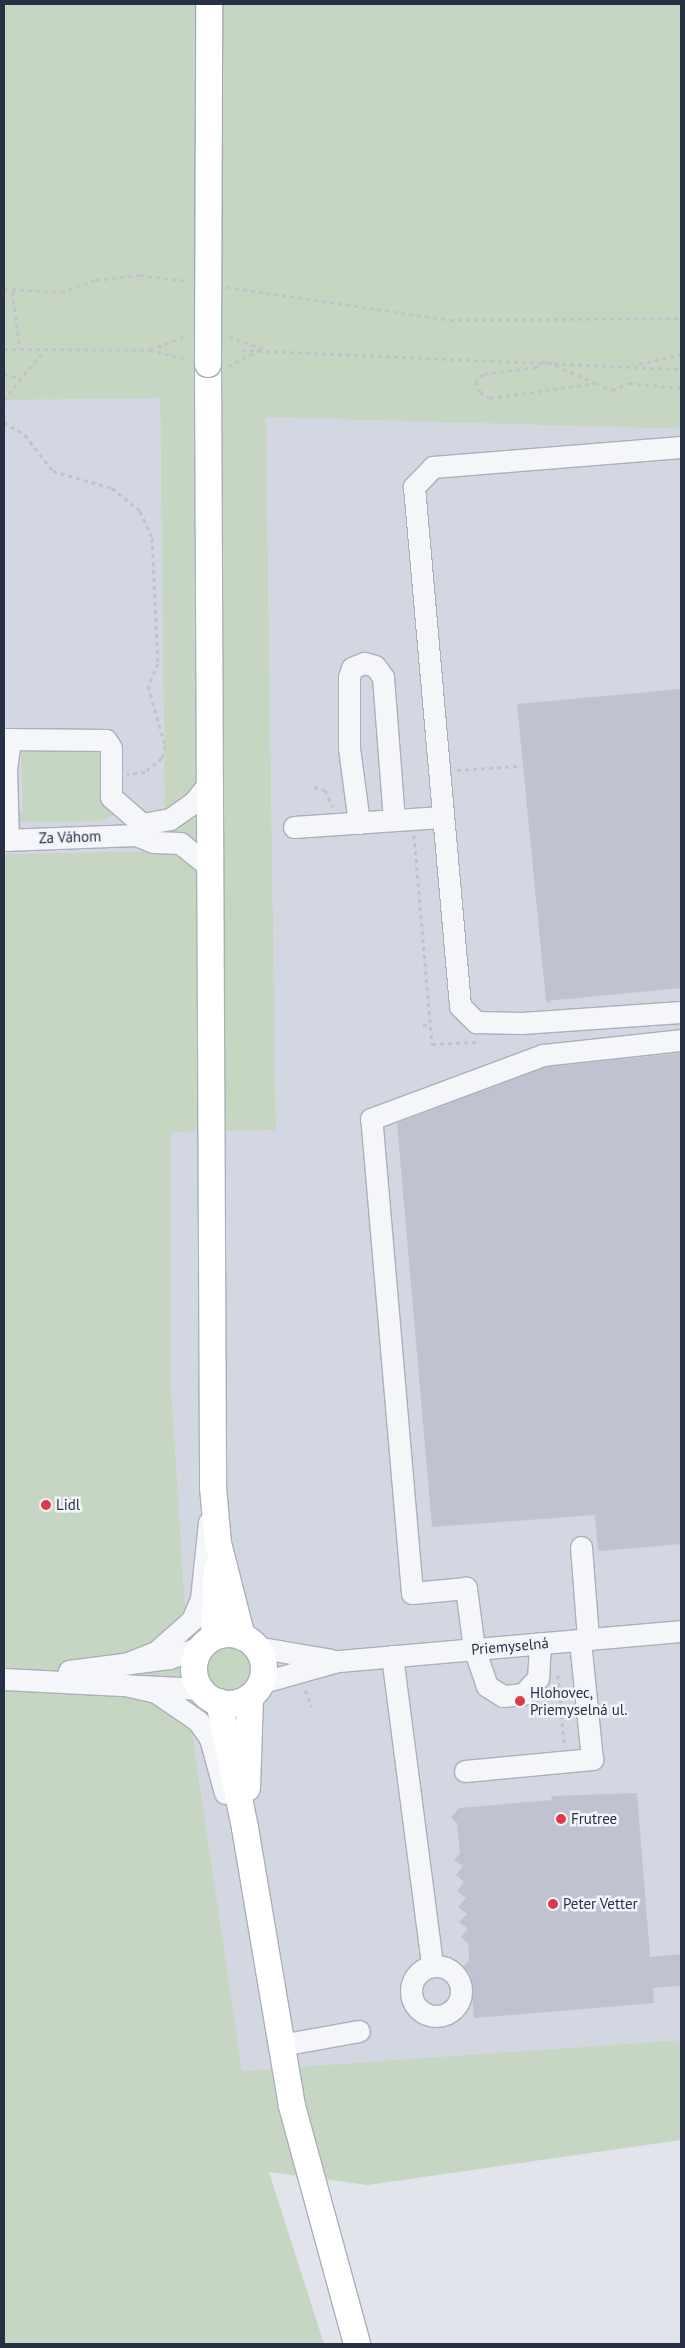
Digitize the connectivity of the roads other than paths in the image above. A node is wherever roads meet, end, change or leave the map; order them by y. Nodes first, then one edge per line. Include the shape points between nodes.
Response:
1 (209, 4) edge
2 (681, 447) edge
3 (8, 744) edge
4 (210, 782) junction
5 (7, 803) edge
6 (441, 817) junction
7 (394, 820) junction
8 (359, 823) junction
9 (294, 827) dead end
10 (139, 829) junction
11 (6, 840) edge
12 (210, 868) junction
13 (681, 1012) edge
14 (681, 1040) edge
15 (213, 1487) junction
16 (218, 1543) junction
17 (581, 1547) dead end
18 (681, 1631) edge
19 (584, 1639) junction
20 (207, 1642) junction
21 (249, 1642) junction
22 (540, 1643) junction
23 (474, 1649) junction
24 (392, 1656) junction
25 (338, 1661) junction
26 (128, 1663) junction
27 (10, 1678) edge
28 (122, 1684) junction
29 (255, 1690) junction
30 (210, 1696) junction
31 (465, 1771) dead end
32 (245, 1828) junction
33 (250, 1868) junction
34 (432, 1966) dead end
35 (360, 2031) dead end
36 (281, 2045) junction
37 (357, 2344) edge

1 - 4 main road, bridge
2 - 6 street via 433,467 414,487
3 - 5 street via 17,767 18,793
3 - 10 street via 96,736 106,740 112,748 112,797
4 - 10 street via 193,803 170,819
4 - 12 main road
5 - 11 street
6 - 7 street
6 - 13 street via 460,1006 476,1022 551,1023
7 - 8 street
7 - 8 street via 383,677 375,666 352,668 349,677 349,748
8 - 9 street
10 - 11 street, Za Váhom
10 - 12 street via 153,842 180,842
12 - 15 main road
14 - 23 street via 543,1055 371,1119 412,1593 466,1588
15 - 16 main road
15 - 26 street via 201,1599 192,1620 157,1651
16 - 20 main road
16 - 21 main road
17 - 19 street
18 - 19 street, Priemyselná
19 - 22 street, Priemyselná
19 - 31 street via 592,1759
20 - 21 main road
20 - 26 street
20 - 30 main road via 194,1668
21 - 25 street, Priemyselná
21 - 29 main road via 263,1662
22 - 23 street, Priemyselná
22 - 23 street via 538,1678 523,1694 503,1696 487,1686
23 - 24 street, Priemyselná
24 - 25 street, Priemyselná
24 - 34 street
25 - 29 street, Priemyselná
26 - 27 street
27 - 28 street
28 - 30 street
28 - 33 street via 156,1692 184,1708 210,1738
29 - 30 main road via 234,1703
29 - 32 main road
30 - 32 main road
32 - 33 main road
33 - 36 main road
35 - 36 street
36 - 37 main road via 306,2161

